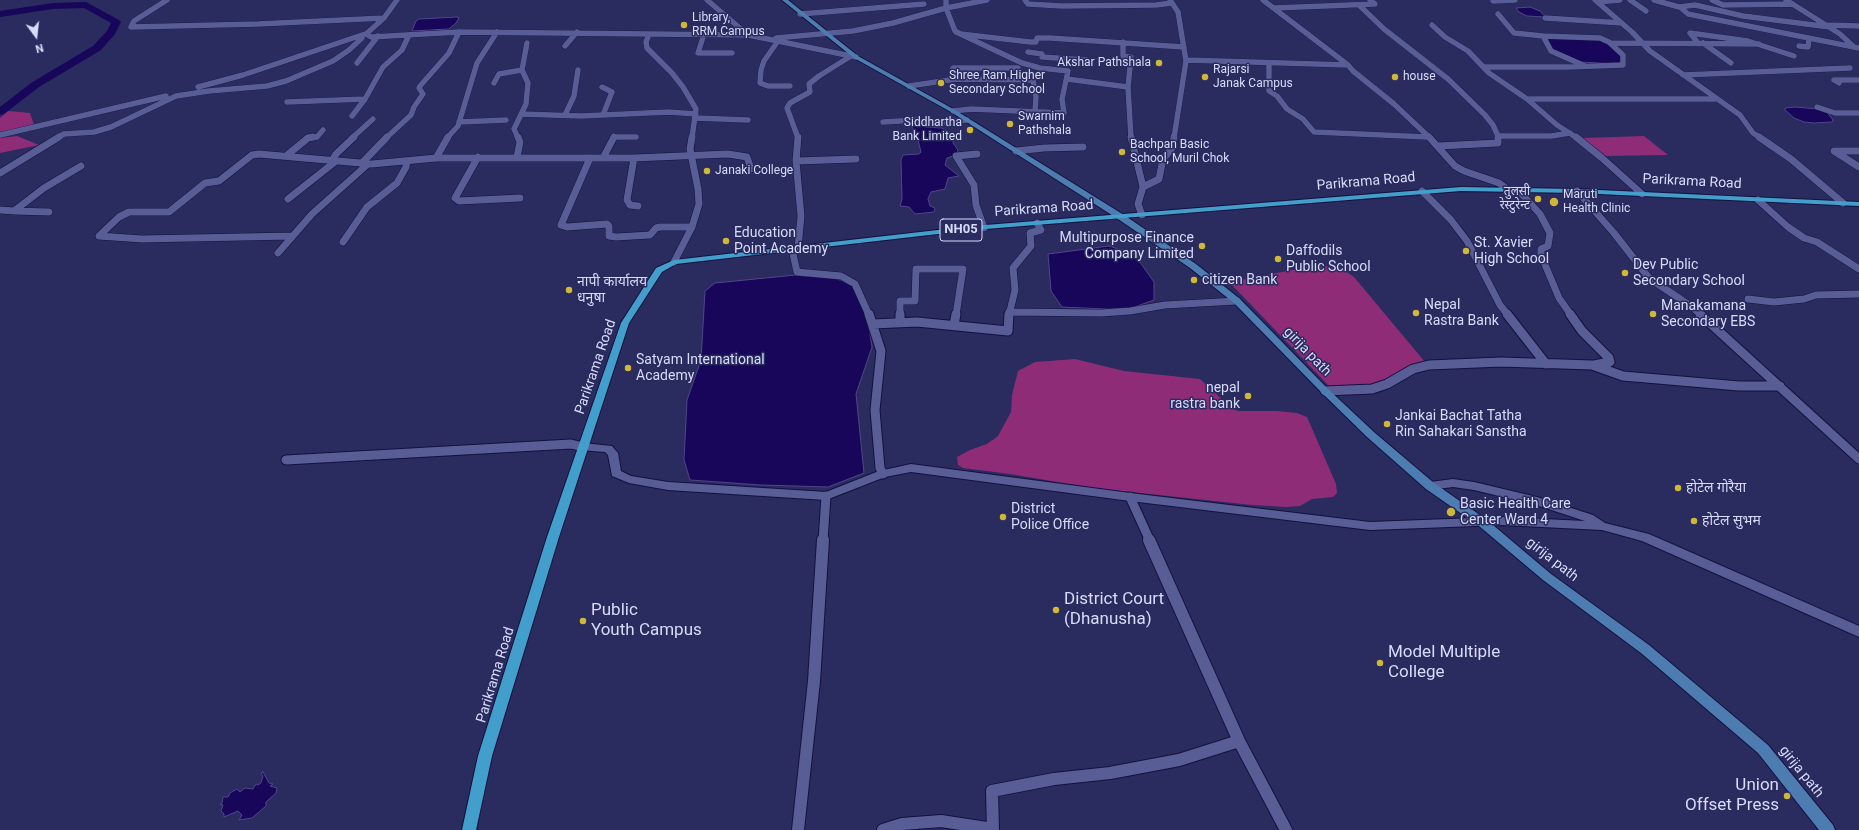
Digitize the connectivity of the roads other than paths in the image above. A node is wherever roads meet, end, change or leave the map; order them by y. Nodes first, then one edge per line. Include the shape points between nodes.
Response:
1 (167, 0) edge
2 (397, 0) edge
3 (707, 0) edge
4 (785, 0) edge
5 (887, 0) edge
6 (946, 0) edge
7 (987, 0) edge
8 (1025, 0) edge
9 (1263, 0) edge
10 (1370, 0) edge
11 (1515, 0) edge
12 (1620, 0) edge
13 (1630, 0) edge
14 (1656, 0) edge
15 (1712, 0) edge
16 (1732, 0) edge
17 (1786, 0) edge
18 (1171, 1) edge
19 (1493, 1) edge
20 (1597, 1) edge
21 (1135, 3) edge
22 (924, 4) dead end
23 (1739, 4) junction
24 (1793, 4) junction
25 (1359, 5) junction
26 (892, 6) junction
27 (1680, 7) junction
28 (946, 8) junction
29 (1274, 8) junction
30 (1646, 11) dead end
31 (800, 14) junction
32 (1498, 14) dead end
33 (384, 18) junction
34 (1545, 18) dead end
35 (1622, 23) junction
36 (1432, 25) dead end
37 (1828, 26) junction
38 (1859, 26) edge
39 (459, 32) junction
40 (497, 32) junction
41 (577, 32) junction
42 (956, 32) junction
43 (825, 33) junction
44 (649, 34) junction
45 (704, 34) junction
46 (409, 35) junction
47 (748, 35) junction
48 (367, 36) junction
49 (378, 36) junction
50 (1543, 36) junction
51 (771, 39) junction
52 (1809, 39) junction
53 (778, 41) junction
54 (1123, 42) junction
55 (527, 43) dead end
56 (1611, 43) junction
57 (1701, 43) junction
58 (1643, 44) junction
59 (1759, 44) junction
60 (565, 46) dead end
61 (1799, 46) dead end
62 (1184, 47) junction
63 (1856, 48) edge
64 (732, 52) dead end
65 (1028, 52) dead end
66 (1859, 53) edge
67 (854, 56) junction
68 (1794, 56) dead end
69 (1044, 57) junction
70 (1087, 60) dead end
71 (1186, 60) junction
72 (1731, 62) dead end
73 (357, 63) dead end
74 (1269, 63) junction
75 (1348, 65) junction
76 (1585, 66) junction
77 (1485, 67) junction
78 (1007, 68) junction
79 (1018, 68) dead end
80 (1040, 68) junction
81 (1850, 68) dead end
82 (522, 70) junction
83 (578, 70) dead end
84 (1683, 75) junction
85 (958, 79) junction
86 (1008, 79) junction
87 (1067, 79) junction
88 (1859, 80) edge
89 (494, 83) dead end
90 (1839, 83) dead end
91 (790, 86) dead end
92 (909, 86) junction
93 (602, 87) dead end
94 (1128, 87) junction
95 (176, 95) junction
96 (365, 99) junction
97 (1527, 99) junction
98 (1717, 99) junction
99 (287, 102) dead end
100 (1817, 107) dead end
101 (953, 111) junction
102 (1035, 111) junction
103 (1859, 113) edge
104 (521, 114) junction
105 (565, 115) junction
106 (603, 115) junction
107 (352, 116) dead end
108 (695, 116) junction
109 (373, 119) dead end
110 (506, 120) dead end
111 (748, 120) dead end
112 (966, 120) junction
113 (459, 122) junction
114 (883, 122) dead end
115 (323, 130) dead end
116 (1570, 133) junction
117 (0, 135) edge
118 (1428, 136) junction
119 (1498, 136) junction
120 (636, 137) dead end
121 (1438, 146) junction
122 (1083, 148) dead end
123 (1016, 151) junction
124 (1859, 151) edge
125 (977, 154) dead end
126 (286, 156) junction
127 (518, 157) junction
128 (690, 157) junction
129 (436, 158) junction
130 (478, 158) junction
131 (590, 158) junction
132 (603, 158) junction
133 (634, 158) junction
134 (856, 160) dead end
135 (334, 161) junction
136 (407, 161) junction
137 (796, 161) junction
138 (365, 164) junction
139 (81, 166) dead end
140 (1859, 167) edge
141 (751, 169) dead end
142 (0, 173) edge
143 (1143, 187) junction
144 (1507, 190) junction
145 (1518, 190) junction
146 (1422, 191) junction
147 (1577, 191) junction
148 (1642, 194) junction
149 (520, 198) dead end
150 (288, 199) dead end
151 (1758, 200) junction
152 (1844, 203) junction
153 (1859, 204) edge
154 (638, 206) dead end
155 (0, 210) edge
156 (14, 211) junction
157 (49, 212) dead end
158 (1142, 215) junction
159 (1121, 217) junction
160 (1037, 224) junction
161 (692, 227) junction
162 (984, 228) junction
163 (292, 236) junction
164 (343, 242) dead end
165 (795, 248) junction
166 (278, 253) dead end
167 (674, 262) junction
168 (1859, 270) edge
169 (1859, 294) edge
170 (1748, 299) dead end
171 (1237, 301) junction
172 (1009, 312) junction
173 (900, 322) junction
174 (873, 324) junction
175 (954, 325) junction
176 (1546, 364) junction
177 (1592, 365) junction
178 (1780, 386) junction
179 (1325, 391) junction
180 (584, 447) junction
181 (1859, 459) edge
182 (286, 460) dead end
183 (883, 474) junction
184 (1430, 486) junction
185 (826, 496) junction
186 (1130, 498) junction
187 (1483, 523) junction
188 (1602, 526) junction
189 (1859, 632) edge
190 (1239, 742) junction
191 (992, 829) edge
192 (469, 830) edge
193 (798, 830) edge
194 (883, 830) edge
195 (1286, 830) edge
196 (1828, 830) edge

1 - 33 street via 134,21 131,27 328,22
2 - 33 street
3 - 47 street
4 - 31 main road, girija path
5 - 26 street
6 - 28 street
7 - 28 street
8 - 21 street via 1033,5
9 - 29 street
10 - 25 street via 1375,4
11 - 19 street
12 - 20 street
13 - 30 street
14 - 27 street
15 - 23 street via 1723,6
16 - 23 street
17 - 24 street
18 - 21 street via 1156,5
18 - 62 street via 1178,12
20 - 35 street
22 - 26 street
23 - 24 street
24 - 37 street
25 - 29 street
25 - 119 street via 1384,29 1448,79 1493,124
26 - 31 street
27 - 37 street via 1694,5 1743,16
27 - 52 street via 1688,14
28 - 42 street
28 - 43 street via 893,23 853,31
29 - 75 street
31 - 43 main road, girija path
32 - 50 street via 1514,33
33 - 48 street
34 - 35 street
35 - 58 street
36 - 77 street
37 - 38 street
37 - 63 street
39 - 40 street
39 - 46 street
39 - 138 street via 449,53 420,86 423,94 411,115
40 - 41 street
40 - 113 street via 477,63
41 - 44 street
41 - 60 street
42 - 54 street via 1030,42 1036,42 1037,38
42 - 80 street via 1016,60
43 - 51 street
43 - 67 main road, girija path
44 - 45 street
44 - 108 street via 647,48 672,72 683,87 693,102
45 - 47 street
45 - 64 street via 698,53
46 - 49 street
46 - 96 street via 402,50 383,67
47 - 51 street
48 - 49 street
48 - 95 street via 349,39
48 - 95 street via 333,61 286,82
49 - 73 street
50 - 56 street via 1595,37
50 - 76 street via 1551,51
51 - 53 street
52 - 61 street via 1808,47
52 - 63 street
53 - 67 street
53 - 91 street via 764,61 760,83
54 - 62 street
54 - 94 street via 1122,56 1131,57
55 - 82 street
56 - 58 street
56 - 76 street via 1623,55 1624,64
57 - 58 street
57 - 59 street
57 - 59 street via 1690,33
57 - 72 street
58 - 84 street
59 - 68 street
62 - 71 street
63 - 66 street
65 - 69 street via 1042,54
67 - 92 main road, girija path
67 - 137 street via 819,76 809,84 810,92 788,106 786,110 798,136
69 - 70 street
69 - 80 street
71 - 74 street
71 - 143 street via 1173,147 1163,159 1159,179
74 - 75 street
74 - 118 street via 1268,88 1314,132
75 - 118 street
76 - 77 street
77 - 97 street via 1489,73
78 - 79 street
78 - 85 street via 953,68
78 - 86 street
80 - 87 street via 1068,71
81 - 84 street
82 - 89 street via 499,74
82 - 104 street via 528,85 526,104
83 - 105 street via 574,96
84 - 98 street
85 - 86 street
85 - 92 street
86 - 102 street via 1033,80
87 - 94 street
87 - 102 street via 1062,99 1064,113
88 - 90 street via 1834,80
92 - 101 main road, girija path
93 - 106 street via 612,92
94 - 143 street via 1131,142
95 - 117 street
95 - 142 street via 107,129 64,134
96 - 99 street
96 - 107 street
97 - 98 street
97 - 116 street
98 - 152 street via 1740,115 1753,133 1791,159
100 - 103 street via 1835,113
101 - 102 street
101 - 112 main road, girija path
104 - 105 street
104 - 127 street via 514,129 520,142
105 - 106 street
106 - 108 street via 664,112
108 - 111 street
108 - 128 street
109 - 135 street via 336,154
110 - 113 street
112 - 114 street via 924,124 917,120
112 - 123 main road, girija path
113 - 129 street
115 - 126 street via 317,137 308,138
116 - 119 street via 1551,136
116 - 148 street
118 - 121 street
119 - 121 street via 1498,143
120 - 132 street via 614,137
121 - 144 street via 1458,168 1494,180
122 - 123 street
123 - 159 main road, girija path
124 - 140 street via 1834,151
125 - 162 street via 956,156 974,185 976,205
126 - 135 street
126 - 163 street via 252,155 219,181 205,183 170,212 129,212 119,217 99,236
127 - 130 street
127 - 131 street
128 - 133 street
128 - 141 street via 744,155 748,158
128 - 161 street via 699,204
129 - 130 street
129 - 136 street
130 - 149 street via 455,198 459,201
131 - 132 street
131 - 161 street via 561,225 567,227 607,224 609,236 616,237 650,235 660,227
132 - 133 street
133 - 154 street via 627,200 630,205
134 - 137 street
135 - 138 street
135 - 150 street
136 - 138 street
136 - 164 street via 397,183 367,206
137 - 165 street via 801,216
138 - 163 street
139 - 156 street via 65,174
143 - 158 street via 1138,204
144 - 145 main road, Parikrama Road / NH05
144 - 146 main road, Parikrama Road / NH05
145 - 147 main road, Parikrama Road / NH05
145 - 177 street via 1540,214 1550,233 1548,246 1541,249 1541,255 1559,298 1582,331 1609,358 1610,362
146 - 158 main road, Parikrama Road / NH05
146 - 176 street via 1451,220 1467,241 1500,305
147 - 148 main road, Parikrama Road / NH05
147 - 178 street via 1649,278 1692,307
148 - 151 main road, Parikrama Road / NH05
151 - 152 main road, Parikrama Road / NH05
151 - 168 street via 1788,228 1804,238 1818,242
152 - 153 main road, Parikrama Road / NH05
155 - 156 street
156 - 157 street
158 - 159 main road, Parikrama Road / NH05
159 - 160 main road, Parikrama Road / NH05
159 - 171 main road, girija path via 1193,266
160 - 162 main road, Parikrama Road / NH05
160 - 172 street via 1040,230 1030,233 1031,246 1013,268 1015,290
161 - 167 street
162 - 165 main road, Parikrama Road / NH05
163 - 166 street
165 - 167 main road, Parikrama Road / NH05
165 - 174 street via 797,272 841,276 856,284
167 - 180 main road, Parikrama Road / NH05 via 659,270 625,323
169 - 170 street via 1816,295 1774,302
171 - 172 street via 1165,305 1101,313
171 - 179 main road, girija path
172 - 175 street via 1008,331
173 - 174 street
173 - 175 street
173 - 175 street via 900,301 914,301 916,269 963,269
174 - 183 street via 881,351 875,410 880,468
176 - 177 street
176 - 179 street via 1501,362 1428,365 1413,369 1372,389
177 - 178 street via 1623,376 1739,386
178 - 181 street
179 - 184 main road, girija path
180 - 182 street via 571,444
180 - 185 street via 608,449 613,453 616,474 629,479 668,486
180 - 192 main road, Parikrama Road / NH05 via 553,537 485,756
183 - 185 street
183 - 186 street via 910,468
184 - 187 main road, girija path
184 - 188 street via 1452,483 1474,486 1582,515
185 - 193 street via 814,681
186 - 187 street via 1370,526
186 - 190 street
187 - 188 street via 1502,521
187 - 196 main road, girija path via 1547,577 1645,648 1763,749
188 - 189 street via 1645,538
190 - 191 street via 1179,760 992,791
190 - 195 street
191 - 194 street via 941,821 902,824

